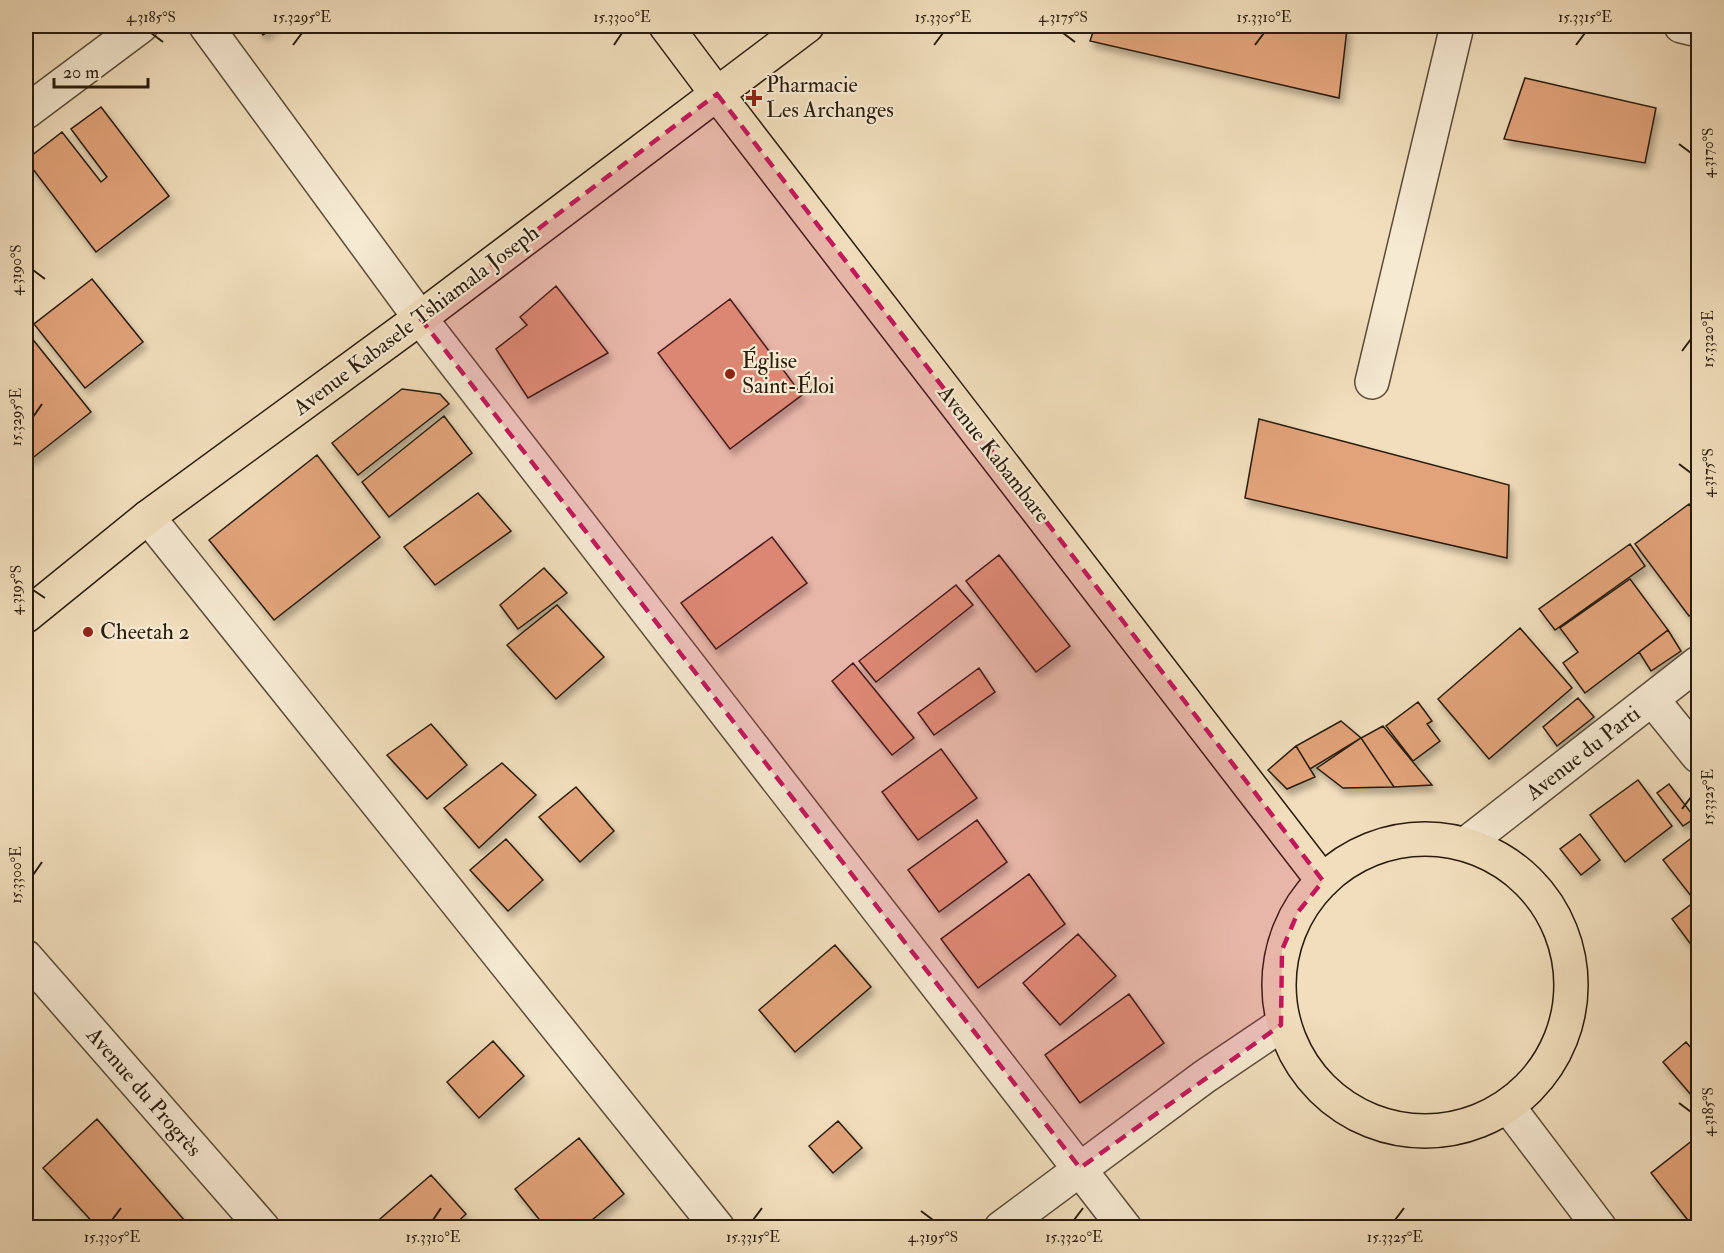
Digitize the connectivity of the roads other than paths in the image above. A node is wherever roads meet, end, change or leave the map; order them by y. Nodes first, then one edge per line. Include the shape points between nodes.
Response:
1 (141, 26) edge
2 (206, 26) edge
3 (666, 26) edge
4 (807, 26) edge
5 (1457, 26) edge
6 (1681, 26) edge
7 (1698, 30) edge
8 (717, 94) junction
9 (26, 112) edge
10 (420, 318) junction
11 (1372, 382) dead end
12 (148, 517) junction
13 (26, 616) edge
14 (1698, 663) edge
15 (1652, 699) junction
16 (1698, 756) edge
17 (1467, 843) junction
18 (1323, 881) junction
19 (26, 957) edge
20 (1281, 1025) junction
21 (1510, 1109) junction
22 (1080, 1168) junction
23 (263, 1227) edge
24 (718, 1227) edge
25 (1001, 1227) edge
26 (1125, 1227) edge
27 (1600, 1227) edge

1 - 9 street
2 - 10 street
3 - 8 main road, Avenue Kabambare
4 - 8 main road, Avenue Kabasele Tshiamala Joseph
5 - 11 street
6 - 7 street
8 - 10 main road, Avenue Kabasele Tshiamala Joseph
8 - 18 main road, Avenue Kabambare
10 - 12 main road, Avenue Kabasele Tshiamala Joseph
10 - 22 street
12 - 13 main road, Avenue Kabasele Tshiamala Joseph
12 - 24 street
14 - 15 street, Avenue du Parti
15 - 16 street
15 - 17 street, Avenue du Parti
17 - 18 main road via 1435,836 1392,840
17 - 21 main road via 1506,863 1538,892 1561,929 1573,977 1566,1018 1549,1062
18 - 20 main road via 1298,912 1282,950 1278,990
19 - 23 street, Avenue du Progrès
20 - 21 main road via 1302,1067 1330,1098 1365,1120 1404,1131 1444,1131
20 - 22 street
21 - 27 street
22 - 25 street
22 - 26 street

